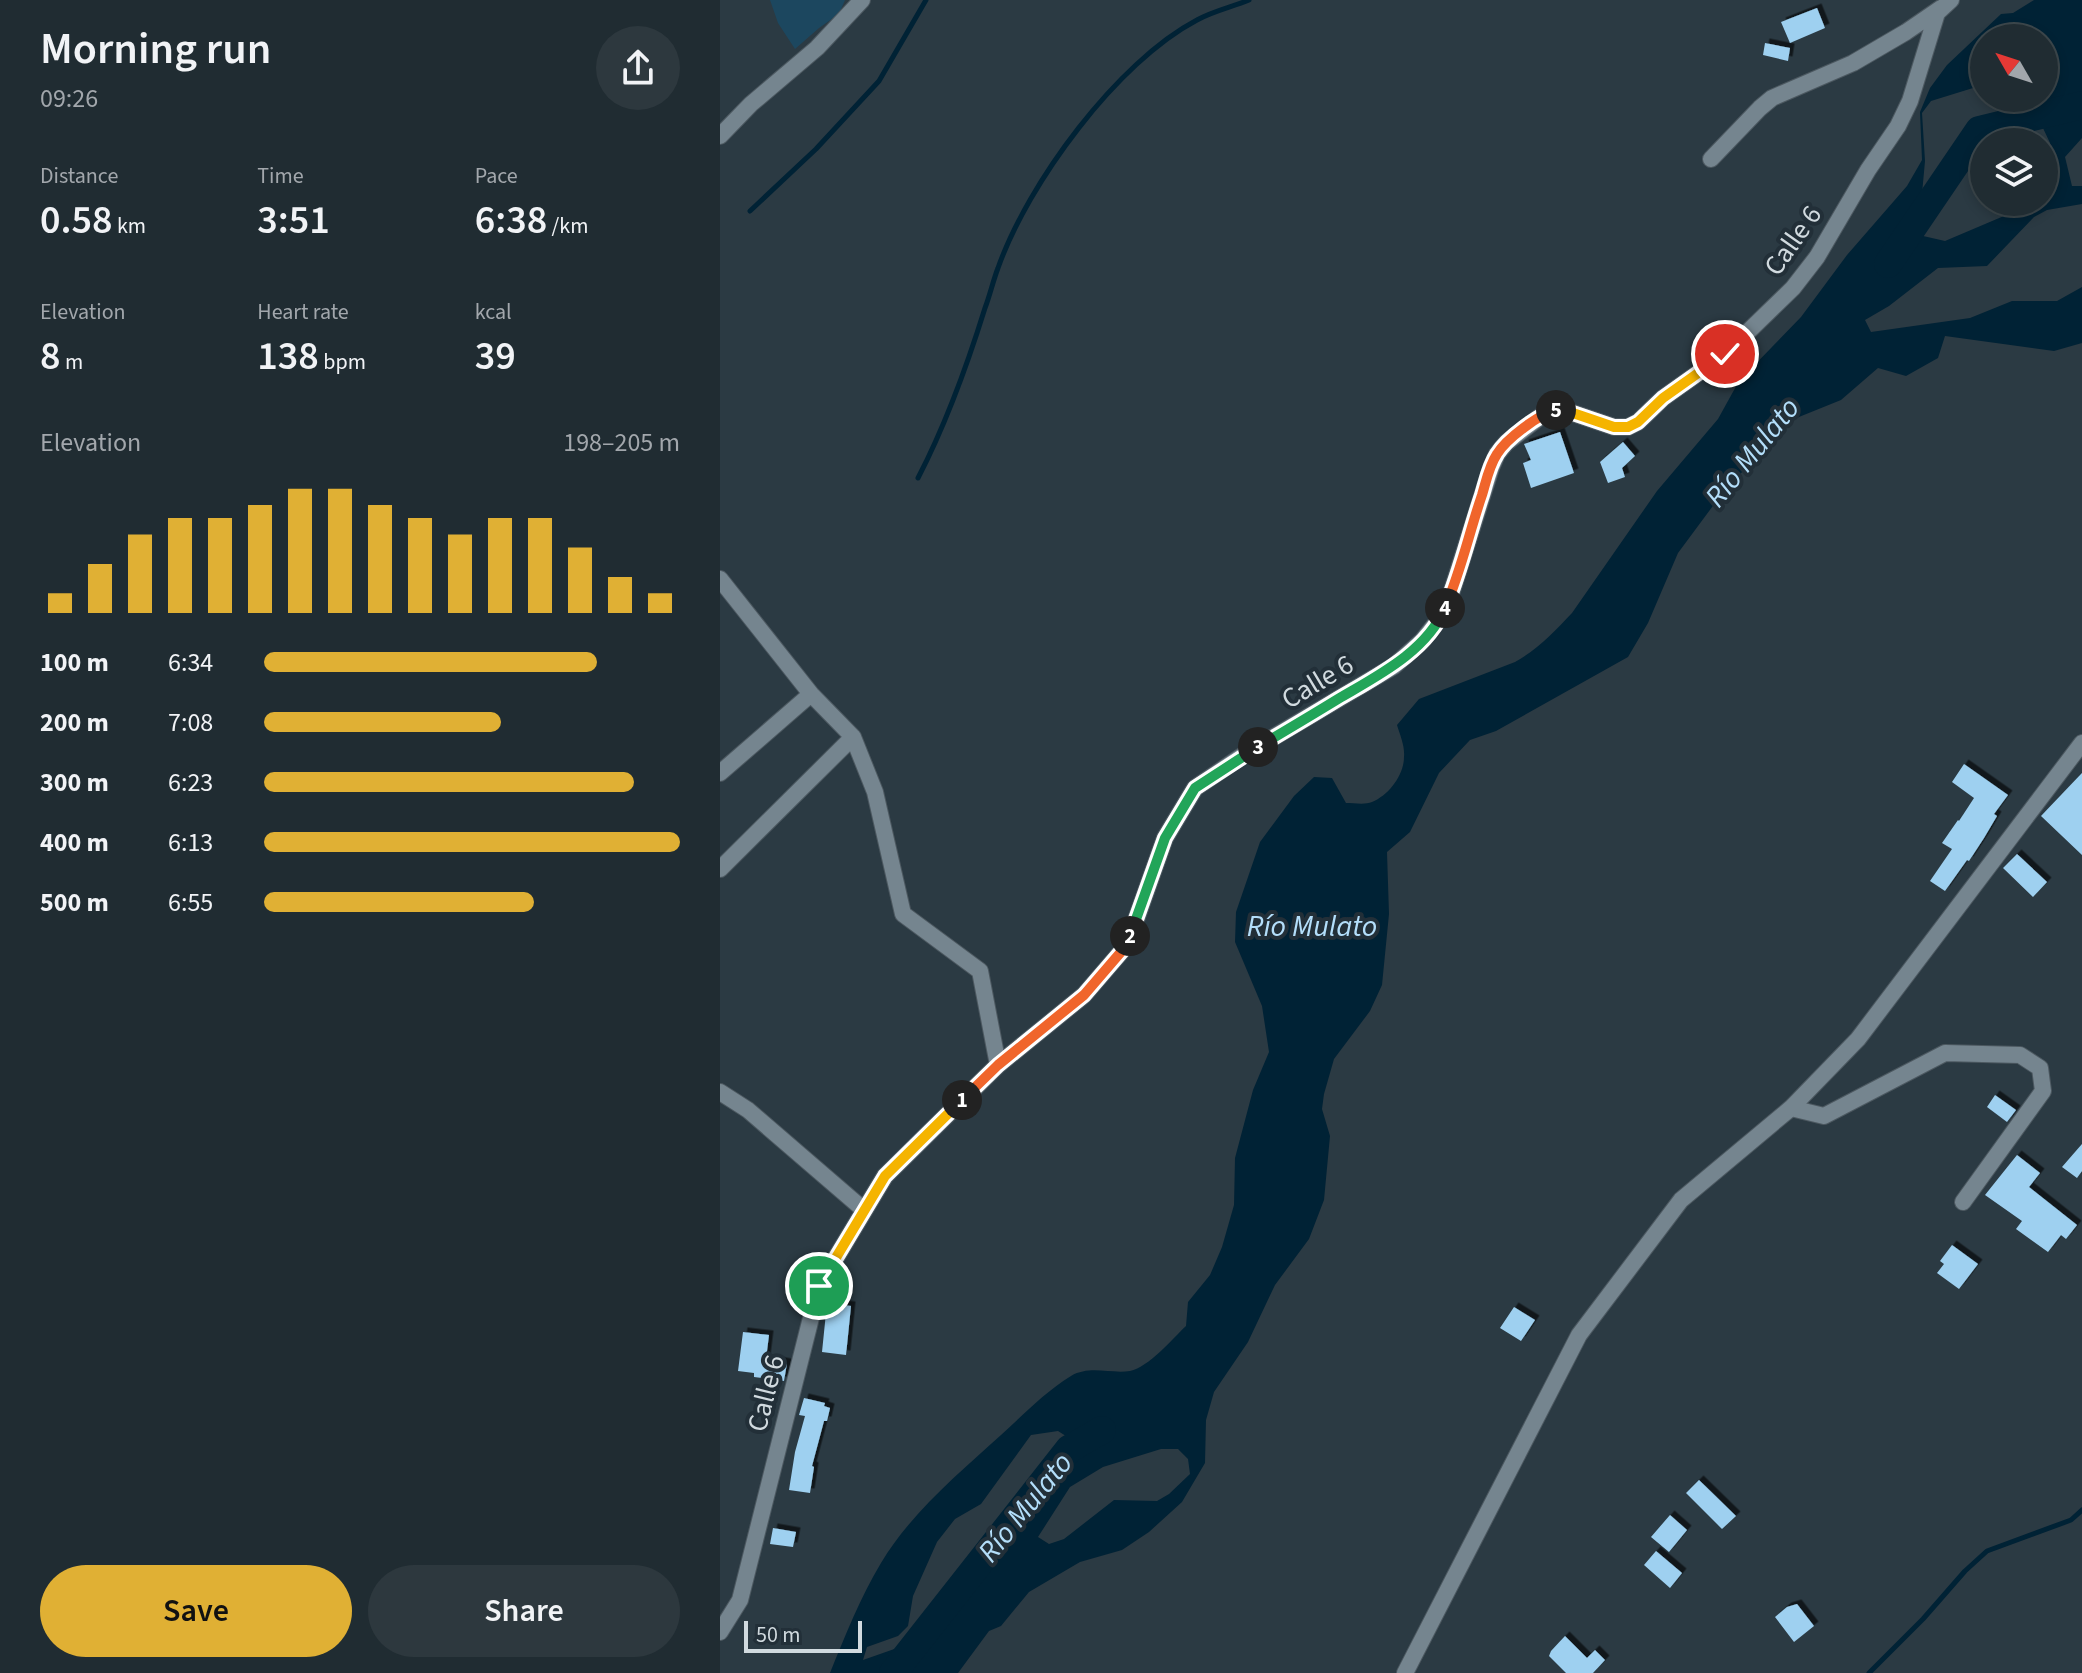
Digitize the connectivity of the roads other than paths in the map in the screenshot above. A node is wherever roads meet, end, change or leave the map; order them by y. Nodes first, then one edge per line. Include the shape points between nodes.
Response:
1 (862, 0) edge
2 (1950, 1) edge
3 (720, 136) edge
4 (1711, 159) dead end
5 (720, 579) edge
6 (811, 694) junction
7 (853, 737) junction
8 (2082, 743) edge
9 (720, 773) edge
10 (720, 869) edge
11 (998, 1065) junction
12 (720, 1092) edge
13 (1791, 1108) junction
14 (1963, 1202) dead end
15 (864, 1210) junction
16 (720, 1632) edge
17 (1405, 1673) edge

1 - 3 street
2 - 4 street via 1853,63 1772,98
2 - 11 street, Calle 6 via 1937,13 1898,126 1793,288 1725,354 1638,422 1614,427 1555,410 1506,443 1491,468 1450,597 1422,641 1394,666 1195,788 1165,838 1127,945 1084,995
5 - 6 street
6 - 7 street
6 - 9 street
7 - 10 street
7 - 11 street via 875,792 903,914 980,971
8 - 13 street via 1858,1039
11 - 15 street, Calle 6 via 885,1176
12 - 15 street
13 - 14 street via 1824,1116 1945,1053 2020,1055 2040,1068 2043,1091
13 - 17 street via 1681,1200 1579,1335
15 - 16 street, Calle 6 via 819,1286 740,1600

